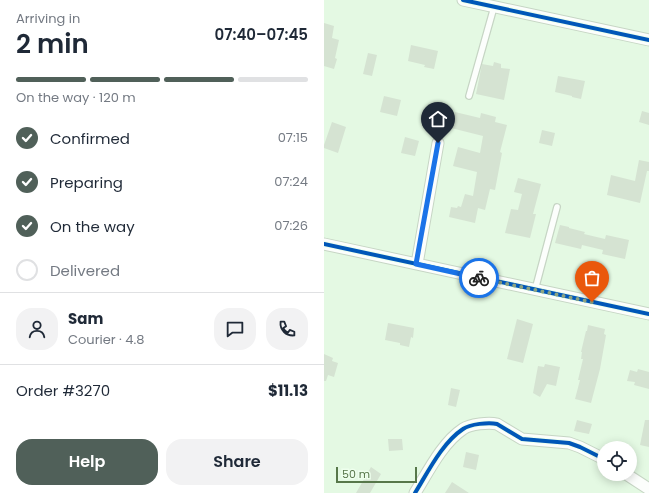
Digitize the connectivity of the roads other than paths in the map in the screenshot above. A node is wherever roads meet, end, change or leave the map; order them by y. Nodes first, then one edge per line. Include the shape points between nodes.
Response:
1 (463, 0) edge
2 (494, 7) junction
3 (649, 40) edge
4 (469, 96) dead end
5 (438, 143) dead end
6 (557, 207) dead end
7 (324, 244) edge
8 (416, 264) junction
9 (535, 290) junction
10 (649, 314) edge
11 (597, 456) edge
12 (637, 481) edge
13 (649, 489) edge
14 (415, 493) edge

1 - 2 street
2 - 3 street
2 - 4 lane
5 - 8 street
6 - 9 lane
7 - 8 street
8 - 9 street
9 - 10 street
11 - 14 street via 569,443 522,439 497,424 470,426 464,428 444,448
12 - 13 street

